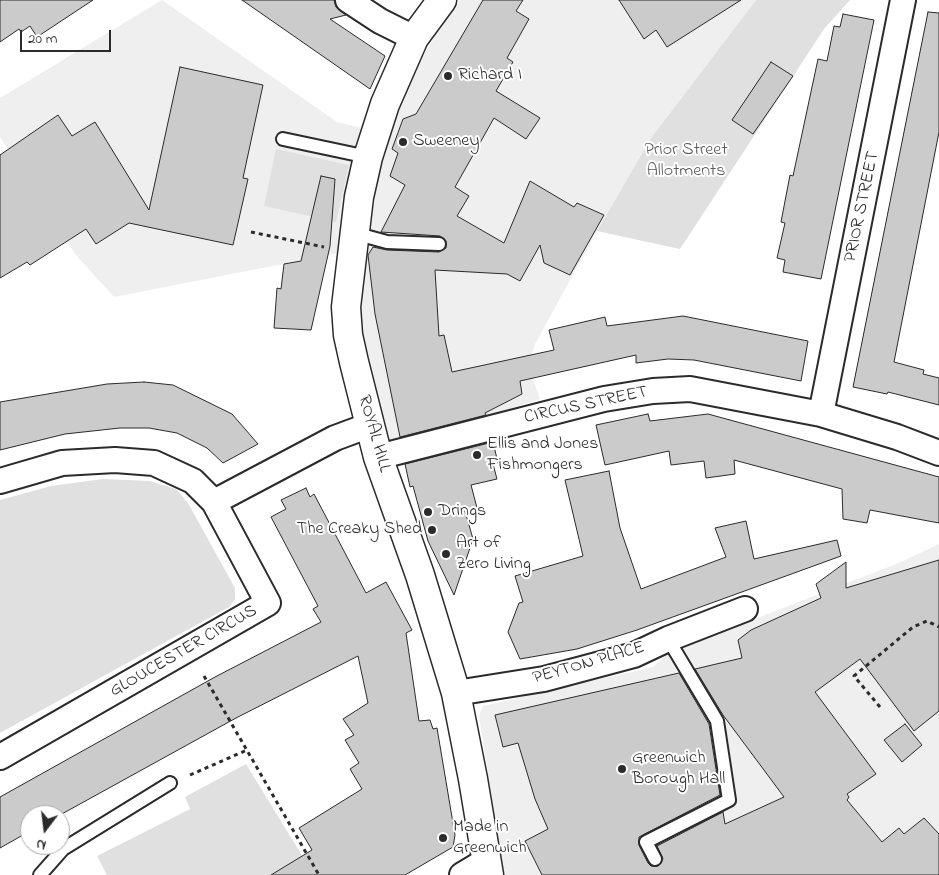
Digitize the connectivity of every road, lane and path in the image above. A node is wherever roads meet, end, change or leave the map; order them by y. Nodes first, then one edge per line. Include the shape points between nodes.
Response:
1 (348, 0) edge
2 (442, 0) edge
3 (903, 0) edge
4 (414, 38) junction
5 (283, 139) dead end
6 (368, 157) junction
7 (251, 232) dead end
8 (354, 233) junction
9 (439, 244) dead end
10 (330, 248) dead end
11 (821, 414) junction
12 (370, 425) junction
13 (939, 453) edge
14 (378, 457) junction
15 (0, 482) edge
16 (214, 502) junction
17 (745, 609) dead end
18 (939, 627) edge
19 (668, 639) junction
20 (204, 676) dead end
21 (456, 693) junction
22 (880, 707) dead end
23 (247, 750) junction
24 (0, 757) edge
25 (170, 783) joint
26 (654, 859) dead end
27 (488, 867) edge
28 (40, 875) edge
29 (319, 875) edge
30 (462, 875) edge

1 - 4 street
2 - 4 main road, ROYAL HILL
3 - 11 street, PRIOR STREET
4 - 6 main road, ROYAL HILL via 385,104
5 - 6 lane
6 - 8 main road, ROYAL HILL
7 - 10 path
8 - 9 lane via 387,242
8 - 12 main road, ROYAL HILL via 346,307 348,335
11 - 13 street, CIRCUS STREET
11 - 14 street, CIRCUS STREET via 690,389 653,391 604,399
12 - 14 main road, ROYAL HILL
12 - 16 street via 335,438
14 - 21 main road, ROYAL HILL via 420,575
15 - 16 street, GLOUCESTER CIRCUS via 62,463 115,460 154,463 193,480
16 - 24 street, GLOUCESTER CIRCUS via 268,604
17 - 19 street, PEYTON PLACE
18 - 22 path via 927,621 914,626 854,676
19 - 21 street, PEYTON PLACE via 634,655 544,679
19 - 26 lane via 717,721 729,800 646,842
20 - 23 path
21 - 27 main road, ROYAL HILL
23 - 25 path
23 - 29 path
25 - 28 lane via 63,849
27 - 30 street

